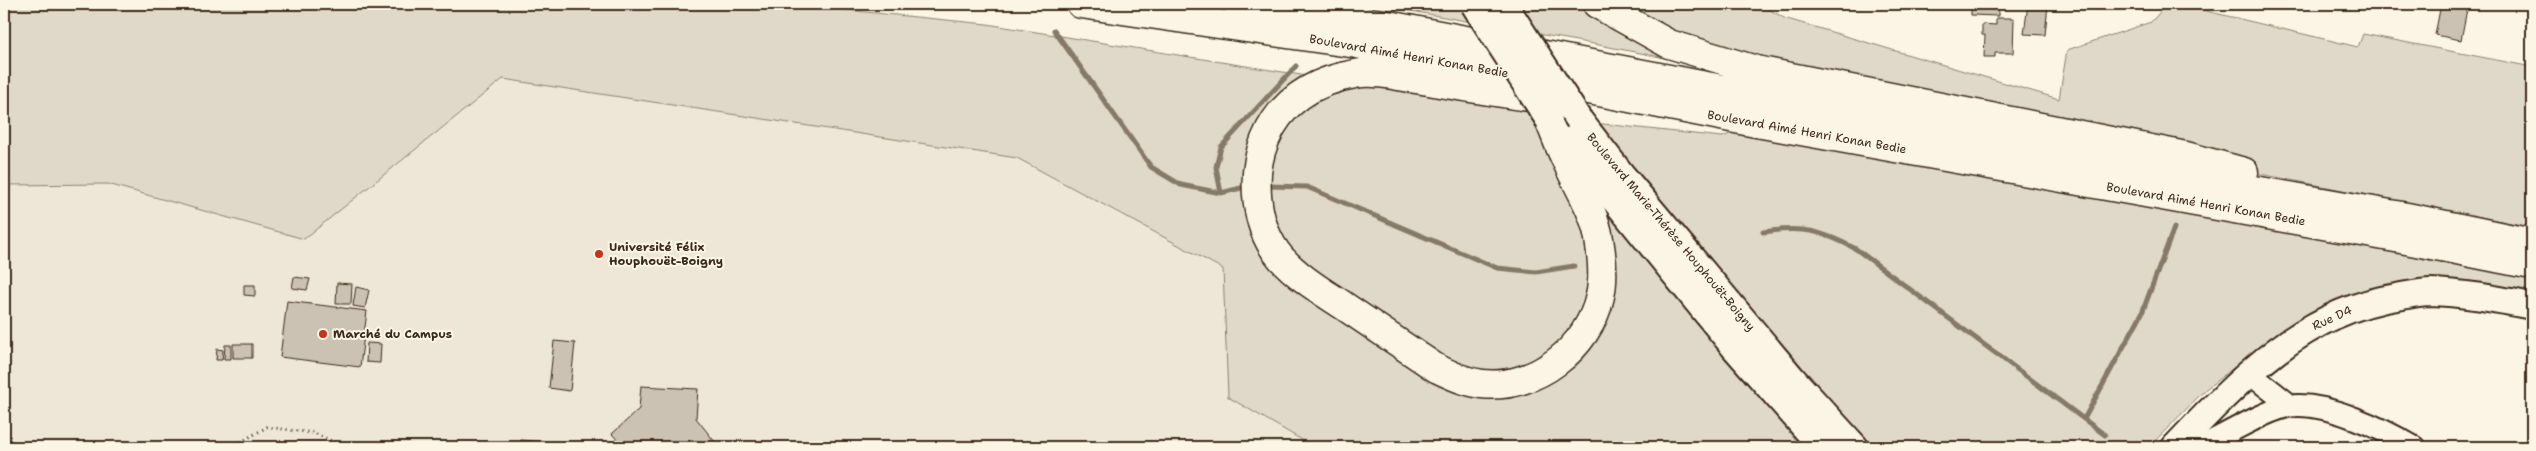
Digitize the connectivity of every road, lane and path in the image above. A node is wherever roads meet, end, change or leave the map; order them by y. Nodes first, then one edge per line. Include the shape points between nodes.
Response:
1 (1081, 4) edge
2 (1238, 4) edge
3 (1299, 4) edge
4 (1474, 4) edge
5 (1597, 4) edge
6 (1505, 5) edge
7 (1377, 23) junction
8 (1549, 120) junction
9 (1752, 122) junction
10 (2407, 217) junction
11 (2532, 243) edge
12 (2532, 265) edge
13 (2532, 306) edge
14 (2249, 373) junction
15 (2291, 406) junction
16 (232, 447) edge
17 (345, 447) edge
18 (1822, 447) edge
19 (1855, 447) edge
20 (2175, 447) edge
21 (2200, 447) edge
22 (2414, 447) edge

1 - 9 highway, Boulevard Aimé Henri Konan Bedie via 1358,44
2 - 7 highway, Boulevard Aimé Henri Konan Bedie
3 - 7 highway
4 - 8 main road, Boulevard Marie-Thérèse Houphouët-Boigny, bridge
5 - 10 highway via 1669,44 1730,63 2186,156
6 - 19 main road, Boulevard Marie-Thérèse Houphouët-Boigny, bridge via 1579,120 1620,174 1792,378
7 - 10 highway, Boulevard Aimé Henri Konan Bedie via 2163,174
8 - 9 highway via 1593,216 1599,238 1602,275 1600,297 1576,345 1532,378 1507,384 1482,384 1457,379 1436,368 1303,278 1280,258 1268,239 1261,220 1257,185 1261,148 1270,127 1291,100 1322,83 1356,73 1394,75 1707,126
8 - 18 main road, Boulevard Marie-Thérèse Houphouët-Boigny via 1735,348
9 - 12 highway, Boulevard Aimé Henri Konan Bedie
10 - 11 highway, Boulevard Aimé Henri Konan Bedie
13 - 14 main road, Rue D4 via 2429,292 2383,299 2346,310 2311,326
14 - 15 lane
14 - 20 main road, Rue D4
15 - 21 lane
15 - 22 lane via 2358,419
16 - 17 path via 267,427 314,433

